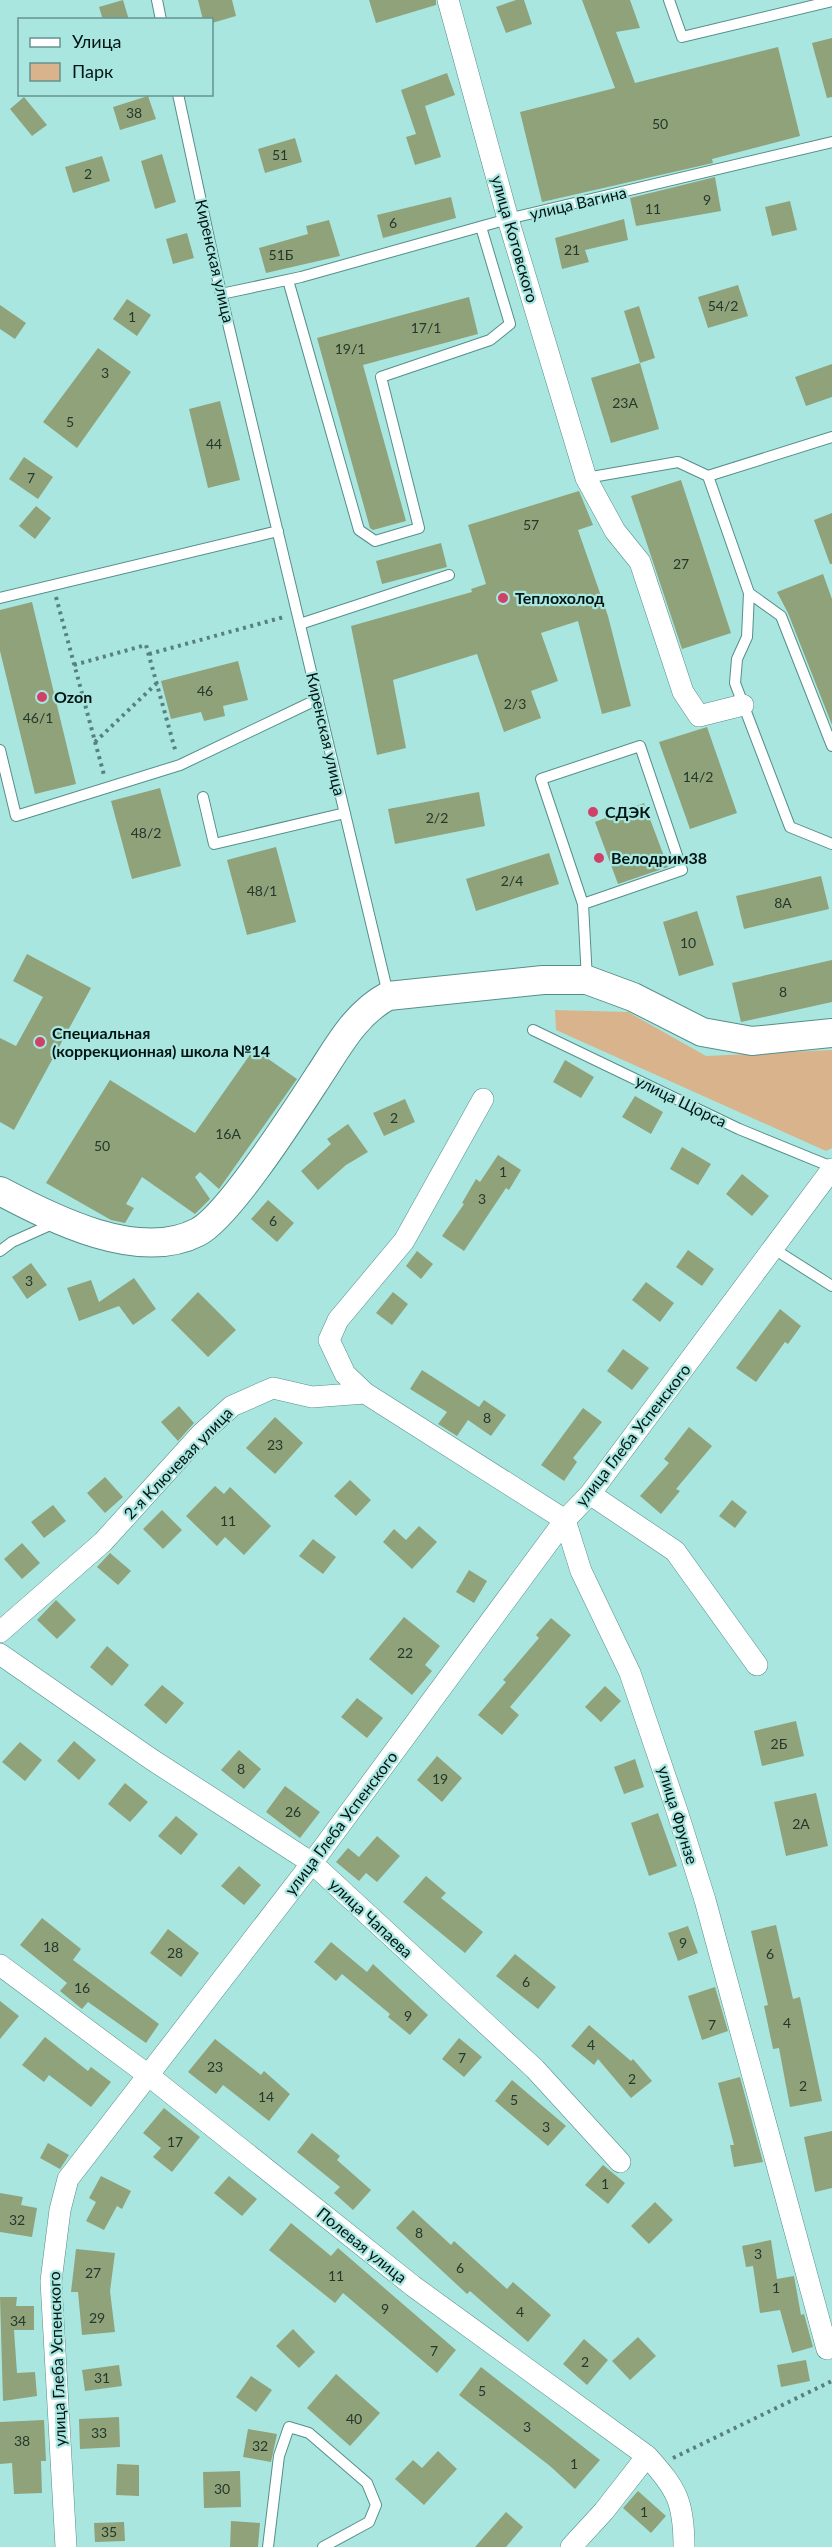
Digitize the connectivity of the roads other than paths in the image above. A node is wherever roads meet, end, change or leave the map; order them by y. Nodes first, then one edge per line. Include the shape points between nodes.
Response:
1 (157, 0) edge
2 (448, 0) edge
3 (669, 0) edge
4 (832, 1) edge
5 (810, 3) edge
6 (161, 18) edge
7 (178, 96) edge
8 (832, 142) edge
9 (508, 219) junction
10 (481, 227) junction
11 (288, 280) junction
12 (222, 294) junction
13 (832, 436) edge
14 (708, 476) junction
15 (586, 478) junction
16 (278, 531) junction
17 (449, 575) dead end
18 (749, 593) junction
19 (0, 598) edge
20 (299, 619) junction
21 (318, 699) junction
22 (743, 705) junction
23 (832, 746) edge
24 (0, 750) edge
25 (203, 797) dead end
26 (345, 813) junction
27 (832, 844) edge
28 (583, 904) junction
29 (587, 980) junction
30 (388, 996) junction
31 (533, 1030) dead end
32 (832, 1033) edge
33 (483, 1099) dead end
34 (832, 1168) edge
35 (0, 1191) edge
36 (62, 1220) junction
37 (774, 1249) junction
38 (0, 1251) edge
39 (832, 1286) edge
40 (365, 1393) junction
41 (590, 1494) junction
42 (565, 1520) junction
43 (0, 1632) edge
44 (0, 1654) edge
45 (757, 1665) dead end
46 (312, 1863) junction
47 (0, 1965) edge
48 (148, 2075) junction
49 (620, 2162) dead end
50 (827, 2349) dead end
51 (651, 2461) junction
52 (66, 2547) edge
53 (268, 2547) edge
54 (323, 2547) edge
55 (571, 2547) edge
56 (684, 2547) edge

1 - 6 lane
2 - 9 street, улица Котовского
3 - 5 lane via 682,37
4 - 5 lane
7 - 12 lane, Киренская улица
8 - 9 lane, улица Вагина
9 - 10 lane, улица Вагина
9 - 15 street, улица Котовского
10 - 11 lane, улица Вагина
10 - 11 lane via 510,324 490,340 381,377 419,528 375,542 359,530
11 - 12 lane, улица Вагина
12 - 16 lane, Киренская улица
13 - 14 lane
14 - 15 lane via 678,462
14 - 18 lane
15 - 22 street, улица Котовского via 615,531 640,562 683,692 699,716
16 - 19 lane
16 - 20 lane, Киренская улица
17 - 20 lane
18 - 22 lane via 747,637 737,659 735,683
18 - 23 lane via 781,616
20 - 21 lane, Киренская улица
21 - 24 lane via 180,765 16,816
21 - 26 lane, Киренская улица
22 - 27 lane via 790,827
25 - 26 lane via 214,844
26 - 30 lane, Киренская улица
28 - 28 lane via 682,870 640,746 541,779
28 - 29 lane
29 - 30 street via 543,980
29 - 32 street via 633,997 702,1032 752,1041
30 - 36 street via 367,1010 343,1037 248,1177 200,1231 180,1240 119,1240
31 - 34 lane, улица Щорса via 739,1129
33 - 40 street via 404,1241 338,1320 329,1340 345,1374
34 - 37 street, улица Глеба Успенского
35 - 36 street
36 - 38 lane
37 - 39 lane
37 - 41 street, улица Глеба Успенского
40 - 42 street
40 - 43 street, 2-я Ключевая улица via 312,1397 273,1388 232,1406 201,1434 103,1542
41 - 42 street, улица Глеба Успенского
41 - 45 street via 675,1551
42 - 46 street, улица Глеба Успенского
42 - 50 street, улица Фрунзе via 581,1571 630,1673 677,1811 705,1900
44 - 46 street, улица Чапаева via 151,1759
46 - 48 street, улица Глеба Успенского
46 - 49 street, улица Чапаева via 535,2069
47 - 48 street, Полевая улица
48 - 51 street, Полевая улица via 413,2286
48 - 52 street, улица Глеба Успенского via 68,2179 60,2211 51,2281
51 - 55 street
51 - 56 street, Полевая улица via 677,2495 684,2516
53 - 54 lane via 279,2456 289,2427 309,2433 367,2483 376,2505 369,2522

